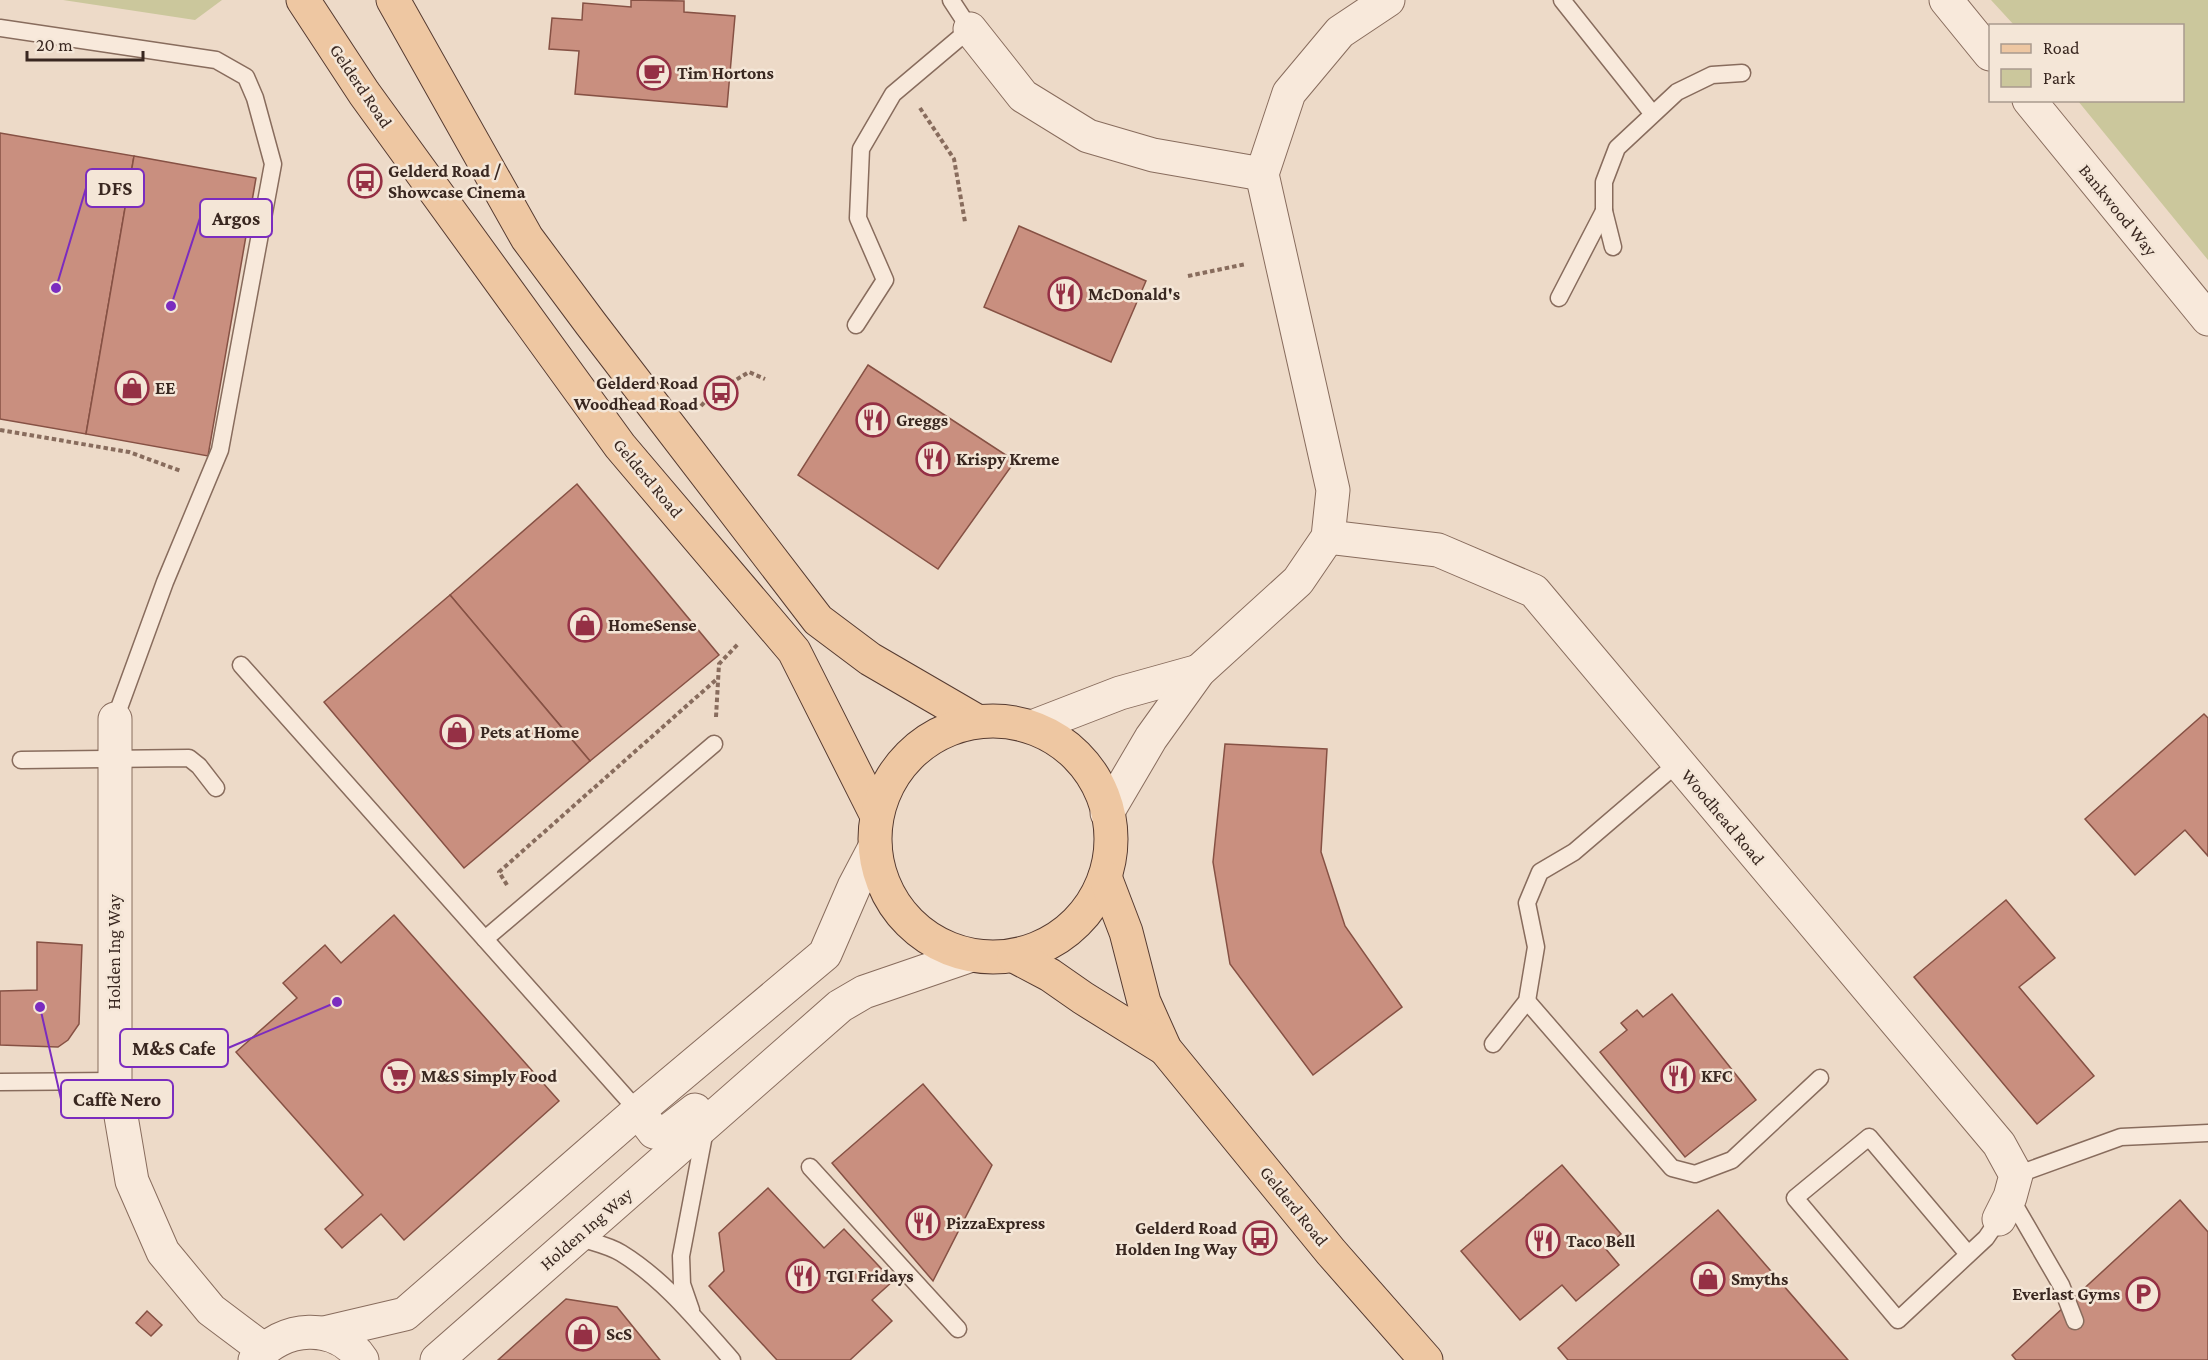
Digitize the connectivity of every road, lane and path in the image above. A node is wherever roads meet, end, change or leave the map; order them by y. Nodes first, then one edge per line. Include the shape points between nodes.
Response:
1 (303, 0) edge
2 (393, 0) edge
3 (951, 0) edge
4 (1388, 0) edge
5 (1562, 0) edge
6 (1946, 0) edge
7 (0, 28) edge
8 (970, 29) junction
9 (1989, 53) edge
10 (1742, 74) dead end
11 (904, 84) junction
12 (2031, 102) edge
13 (1652, 113) junction
14 (1262, 174) junction
15 (1604, 211) junction
16 (965, 222) dead end
17 (1613, 247) dead end
18 (1280, 257) junction
19 (1188, 276) dead end
20 (1559, 298) dead end
21 (2208, 319) edge
22 (856, 325) dead end
23 (765, 379) dead end
24 (0, 430) edge
25 (675, 434) junction
26 (207, 481) junction
27 (1328, 537) junction
28 (718, 664) dead end
29 (241, 665) dead end
30 (1199, 671) junction
31 (718, 678) junction
32 (115, 719) joint
33 (975, 720) junction
34 (1032, 727) junction
35 (714, 744) joint
36 (114, 758) junction
37 (21, 760) dead end
38 (1678, 763) junction
39 (216, 788) dead end
40 (1107, 813) junction
41 (876, 814) junction
42 (875, 847) junction
43 (1105, 877) junction
44 (523, 907) junction
45 (485, 939) junction
46 (969, 956) junction
47 (1014, 956) junction
48 (1527, 1001) junction
49 (1493, 1044) dead end
50 (1165, 1049) junction
51 (1820, 1078) dead end
52 (115, 1081) junction
53 (0, 1082) edge
54 (734, 1099) junction
55 (638, 1111) junction
56 (707, 1123) junction
57 (2208, 1133) edge
58 (810, 1167) dead end
59 (2008, 1197) junction
60 (578, 1237) junction
61 (1968, 1254) junction
62 (688, 1311) junction
63 (2074, 1321) dead end
64 (958, 1329) dead end
65 (324, 1333) junction
66 (259, 1355) edge
67 (362, 1360) edge
68 (437, 1360) edge
69 (732, 1360) edge
70 (1426, 1360) edge

1 - 41 main road, Gelderd Road via 364,93 620,446 794,651
2 - 25 main road, Gelderd Road via 527,237
3 - 8 lane
4 - 14 street via 1340,32 1289,93
5 - 13 lane
6 - 9 street
7 - 26 lane via 216,60 246,77 273,164 220,450
8 - 11 lane
8 - 14 street via 1023,96 1088,136 1152,154
10 - 13 lane via 1712,75 1677,92
11 - 16 path via 954,159
11 - 22 lane via 893,94 861,149 858,219 885,280
12 - 21 street, Bankwood Way
13 - 15 lane via 1617,148 1604,183
14 - 18 street
15 - 17 lane
15 - 20 lane
18 - 19 path
18 - 27 street via 1332,490
23 - 25 path via 749,372 711,395
24 - 26 path via 129,452
25 - 33 main road, Gelderd Road via 818,620 870,659
26 - 32 lane
27 - 30 street via 1298,581
27 - 38 street, Woodhead Road via 1438,550 1534,591
28 - 31 path
29 - 45 lane
30 - 34 street via 1120,693
30 - 40 street via 1151,738
31 - 35 path
31 - 44 path via 499,872
32 - 36 street, Holden Ing Way
33 - 34 main road, Gelderd Road
33 - 41 main road, Gelderd Road via 919,744 897,767
34 - 40 main road, Gelderd Road via 1053,736 1077,754 1093,774
35 - 44 lane
36 - 37 lane
36 - 39 lane via 189,759
36 - 52 street, Holden Ing Way
38 - 48 lane via 1574,852 1540,872 1527,903 1536,947
38 - 59 street, Woodhead Road via 1999,1144
40 - 43 main road, Gelderd Road via 1112,834
41 - 42 main road, Gelderd Road
42 - 46 main road, Gelderd Road via 884,887 904,920 934,943
42 - 55 street, Holden Ing Way via 825,954
43 - 47 main road, Gelderd Road via 1095,900 1070,929 1045,946
43 - 50 main road, Gelderd Road via 1126,932 1144,1002
44 - 45 lane
45 - 55 lane
46 - 47 main road, Gelderd Road
46 - 54 street, Holden Ing Way via 864,992 840,1006
47 - 50 main road, Gelderd Road
48 - 49 lane
48 - 51 lane via 1672,1168 1695,1174 1732,1160
50 - 70 main road, Gelderd Road via 1331,1252
52 - 53 lane
52 - 66 street, Holden Ing Way via 132,1181 163,1252 211,1310
54 - 55 street via 704,1103 664,1134 654,1132
54 - 56 street, Holden Ing Way
55 - 65 street, Holden Ing Way via 405,1314
56 - 60 street, Holden Ing Way
56 - 62 lane via 681,1256
57 - 59 lane via 2121,1137
58 - 64 lane
59 - 61 lane via 1986,1238
59 - 63 lane via 2061,1285
60 - 62 lane via 619,1252 636,1263
60 - 68 street, Holden Ing Way
61 - 61 lane via 1898,1320 1795,1198 1869,1137
62 - 69 lane
65 - 66 street, Holden Ing Way via 302,1331 281,1337
65 - 67 street via 344,1342

